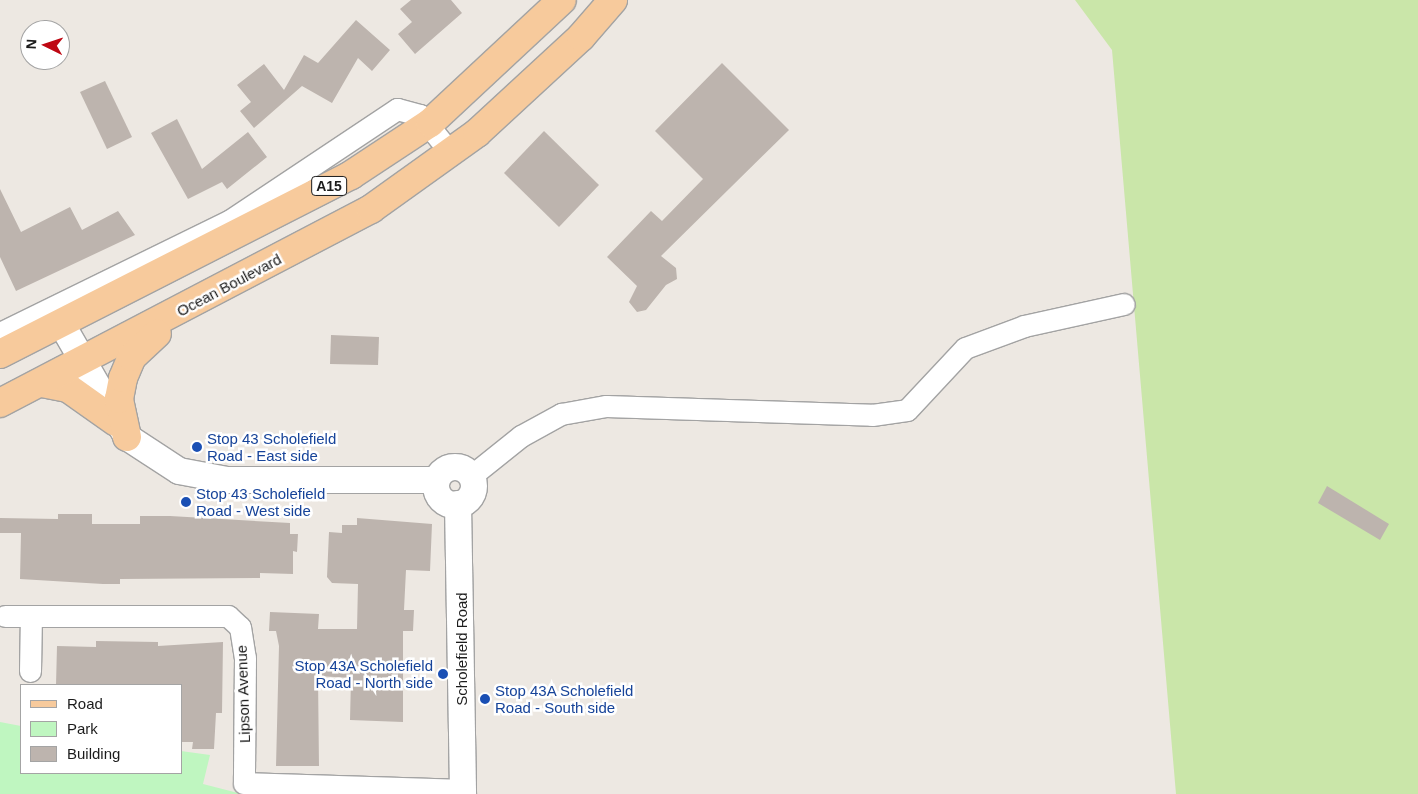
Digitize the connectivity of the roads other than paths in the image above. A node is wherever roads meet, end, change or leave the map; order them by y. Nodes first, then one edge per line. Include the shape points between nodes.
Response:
1 (562, 0) edge
2 (613, 0) edge
3 (625, 0) edge
4 (596, 20) junction
5 (430, 123) junction
6 (450, 152) junction
7 (1124, 304) dead end
8 (184, 309) junction
9 (61, 323) junction
10 (0, 333) edge
11 (0, 354) edge
12 (82, 363) junction
13 (42, 382) junction
14 (0, 403) edge
15 (122, 430) junction
16 (471, 476) junction
17 (436, 480) junction
18 (458, 504) junction
19 (4, 616) dead end
20 (31, 616) junction
21 (30, 671) dead end
22 (463, 792) edge

1 - 5 main road, A15
2 - 4 main road, Ocean Boulevard / A15
3 - 4 main road
4 - 6 main road, Ocean Boulevard / A15 via 477,133
5 - 6 street
5 - 9 main road, A15 via 351,175
5 - 10 street via 407,110 386,114 294,182 229,221
6 - 8 main road, Ocean Boulevard / A15 via 371,209
7 - 16 street via 1024,326 965,348 907,410 872,415 606,406 561,414 522,436
8 - 12 main road, Ocean Boulevard / A15
8 - 15 main road via 132,357 119,399
9 - 11 main road, A15
9 - 12 street
12 - 13 main road, Ocean Boulevard / A15
12 - 15 street
13 - 14 main road, Ocean Boulevard / A15
13 - 15 main road via 68,388
15 - 17 street via 179,471 198,478
16 - 17 street via 455,466
16 - 18 street via 470,496
17 - 18 street via 443,501
18 - 22 street, Scholefield Road
19 - 20 street, Lipson Avenue
20 - 21 street
20 - 22 street, Lipson Avenue via 228,616 240,627 245,658 244,783

